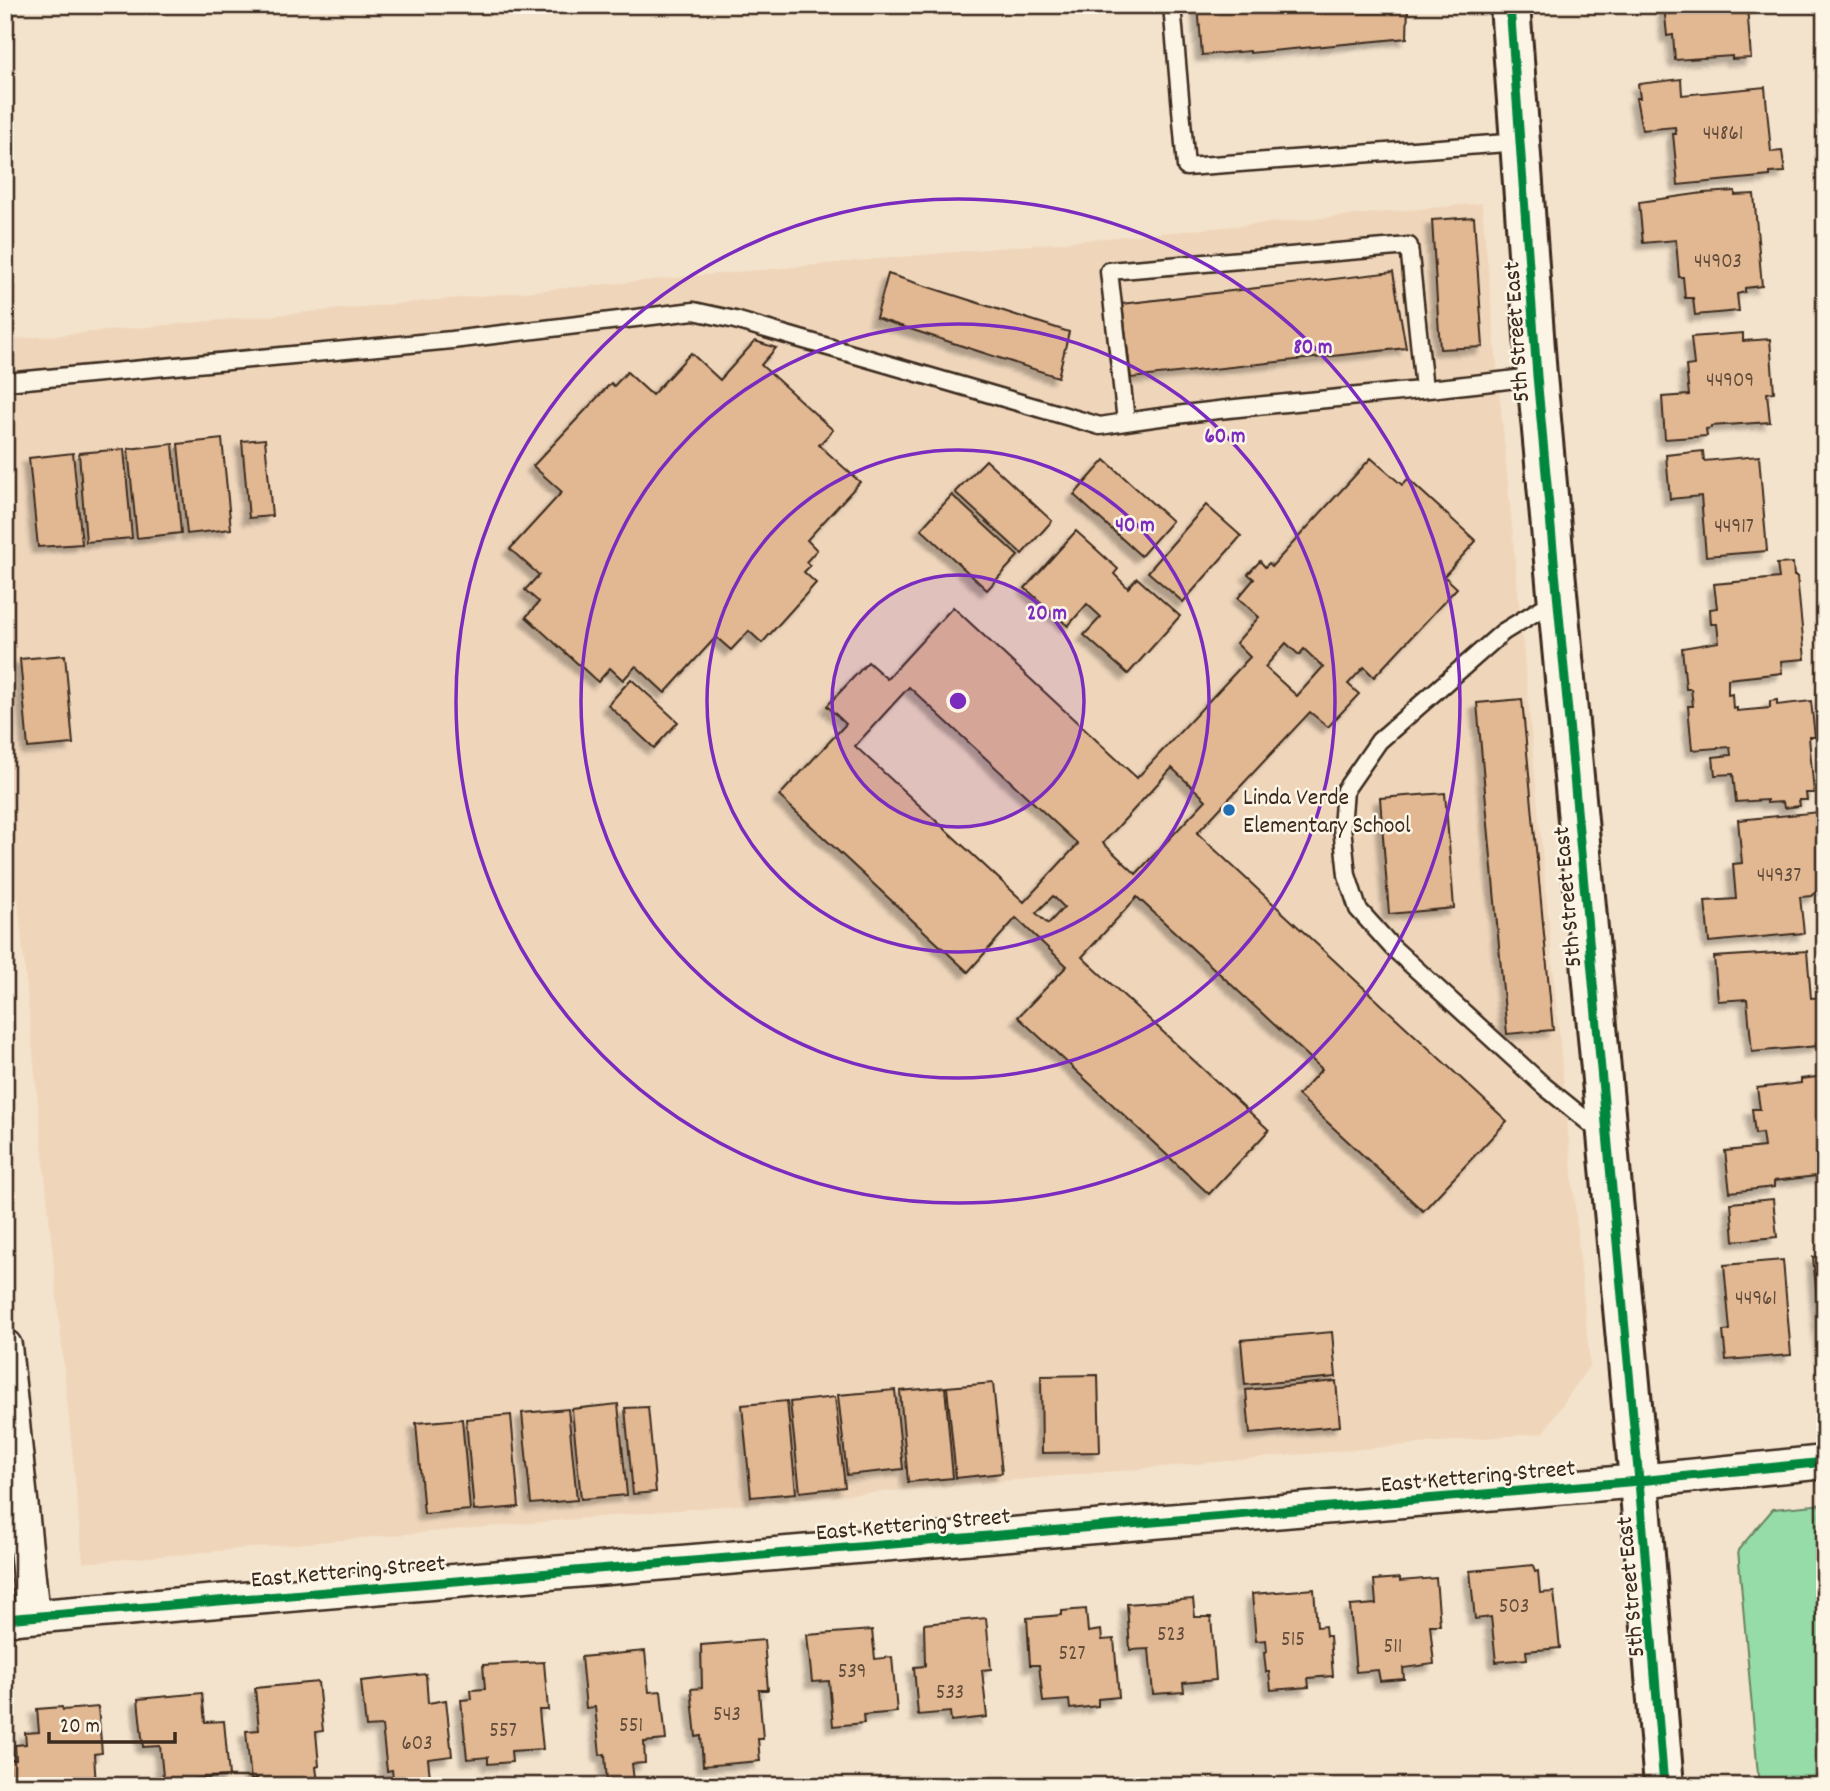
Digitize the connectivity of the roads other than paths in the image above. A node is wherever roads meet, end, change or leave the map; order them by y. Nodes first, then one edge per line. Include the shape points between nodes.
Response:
1 (1172, 5) edge
2 (1510, 5) edge
3 (1520, 142) junction
4 (1537, 376) junction
5 (5, 382) edge
6 (1424, 389) junction
7 (1126, 421) junction
8 (1558, 599) junction
9 (1607, 1137) junction
10 (5, 1346) edge
11 (1825, 1462) edge
12 (1639, 1480) junction
13 (19, 1618) edge
14 (1664, 1786) edge

1 - 3 lane via 1186,167
2 - 3 street, 5th Street East
3 - 4 street, 5th Street East
4 - 6 lane
4 - 8 street, 5th Street East
5 - 7 lane via 438,341 694,311 1100,426
6 - 7 lane
6 - 7 lane via 1409,246 1109,271
8 - 9 street, 5th Street East
8 - 9 lane via 1503,632 1379,741 1345,790 1342,827 1347,875 1358,909 1392,947 1544,1086
9 - 12 street, 5th Street East
10 - 13 street
11 - 12 street, East Kettering Street
12 - 13 street, East Kettering Street
12 - 14 street, 5th Street East

